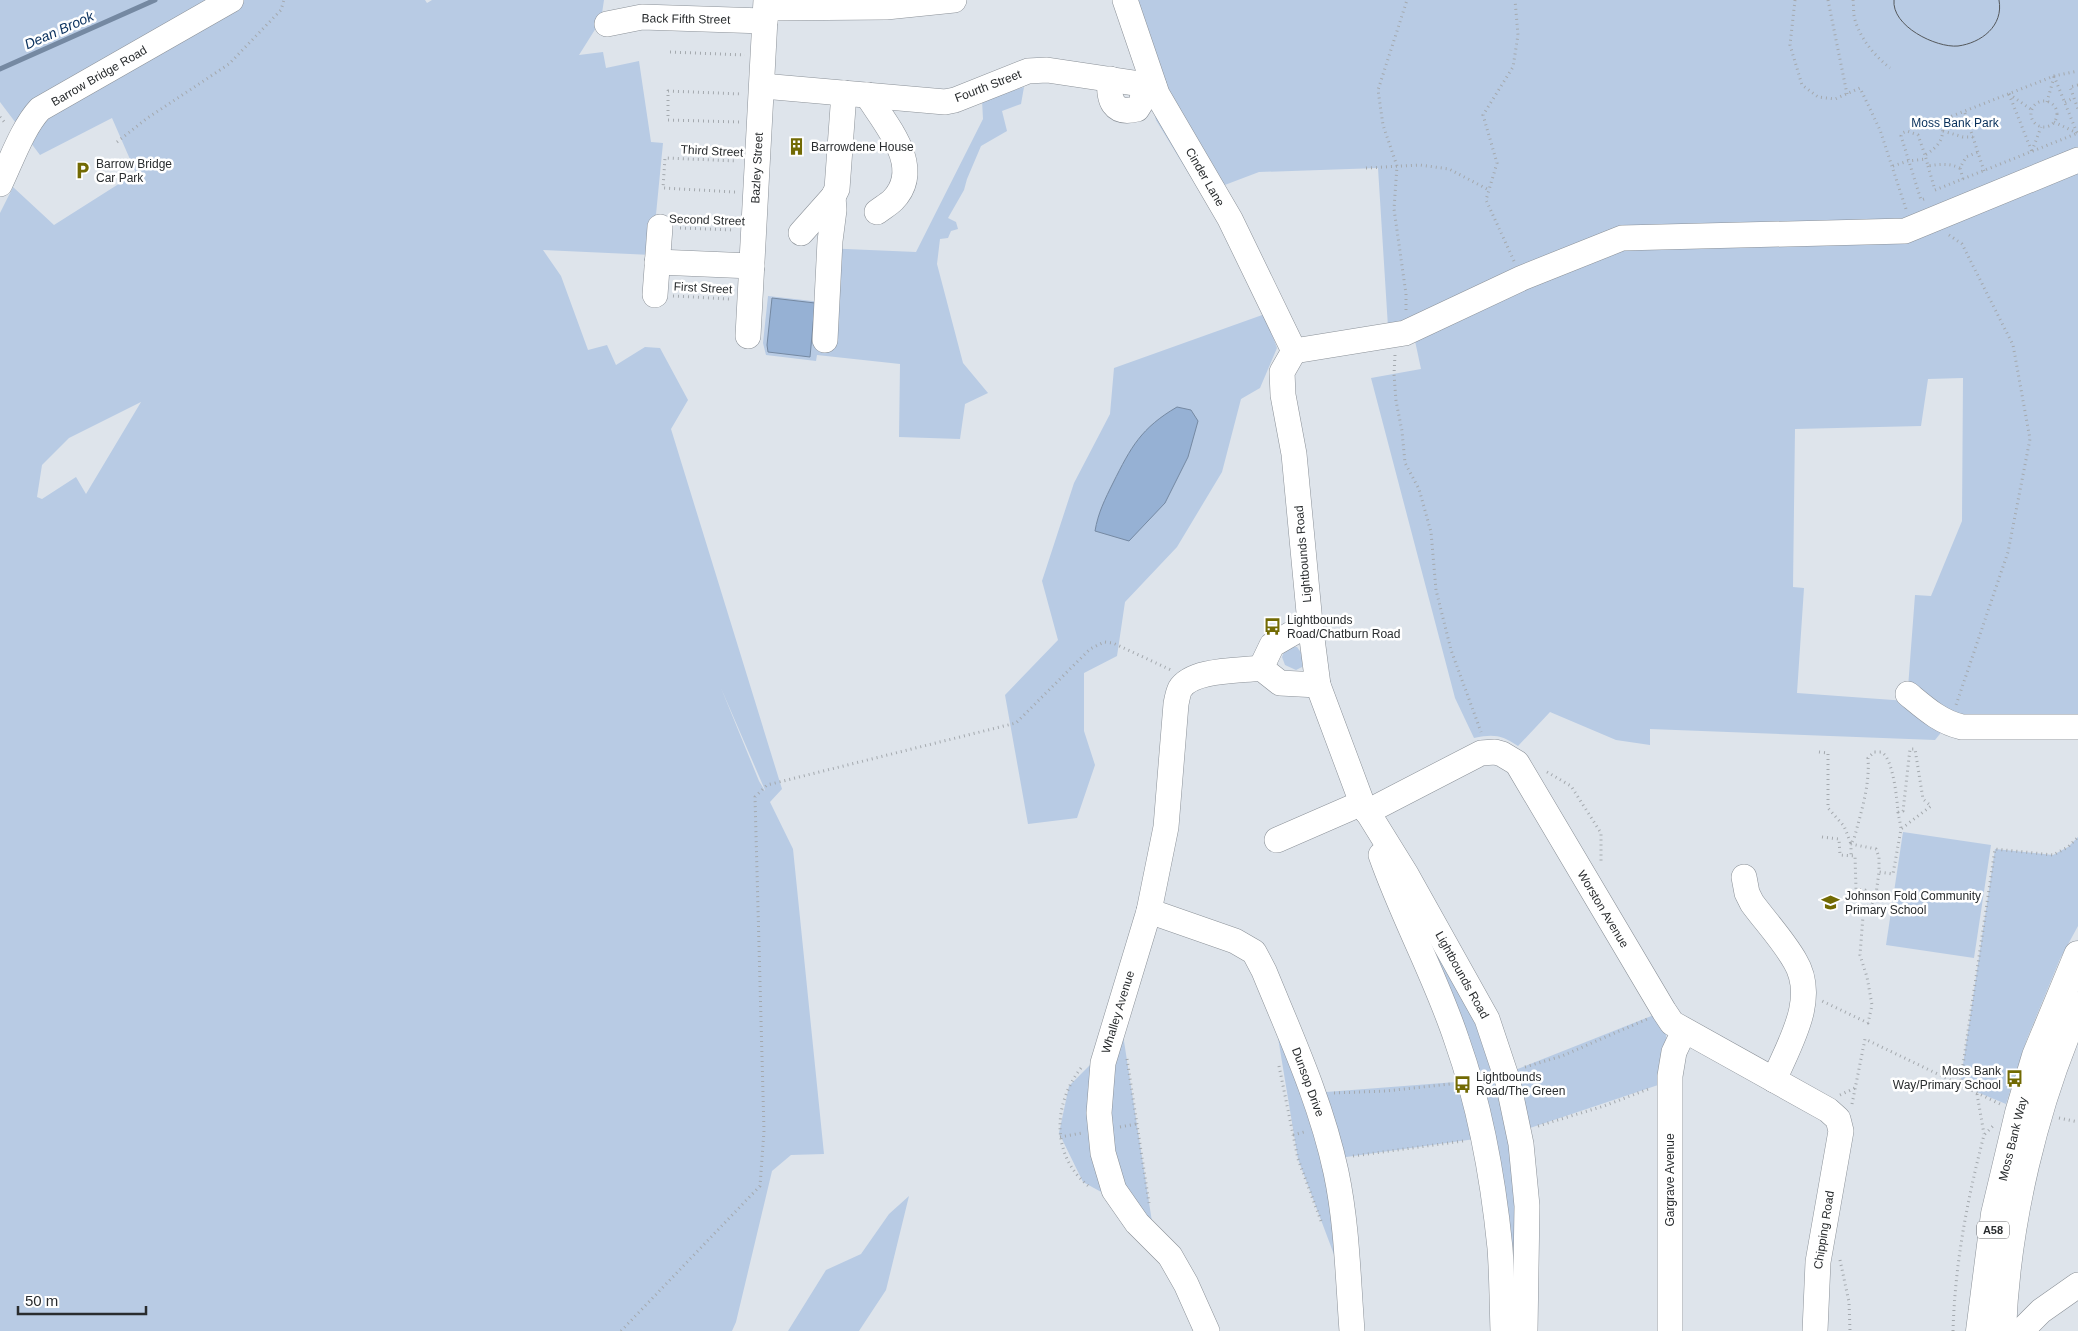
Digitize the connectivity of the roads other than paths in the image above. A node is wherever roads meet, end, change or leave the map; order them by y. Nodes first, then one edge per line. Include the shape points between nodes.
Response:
1 (231, 0) edge
2 (954, 0) edge
3 (1124, 0) edge
4 (766, 9) edge
5 (607, 24) dead end
6 (1149, 85) junction
7 (762, 90) junction
8 (855, 94) junction
9 (2078, 160) edge
10 (9, 181) edge
11 (833, 197) junction
12 (877, 212) dead end
13 (660, 227) road end
14 (801, 233) dead end
15 (657, 262) junction
16 (752, 266) junction
17 (655, 295) road end
18 (748, 336) dead end
19 (825, 340) dead end
20 (1294, 351) junction
21 (1310, 622) junction
22 (1261, 668) junction
23 (1318, 685) junction
24 (1908, 694) dead end
25 (2078, 727) edge
26 (1364, 808) junction
27 (1277, 840) dead end
28 (1744, 877) dead end
29 (1149, 910) junction
30 (2078, 955) edge
31 (2078, 1006) edge
32 (1684, 1031) junction
33 (1774, 1080) junction
34 (1840, 1131) joint
35 (2078, 1284) edge
36 (1207, 1331) edge
37 (1352, 1331) edge
38 (1503, 1331) edge
39 (1526, 1331) edge
40 (1670, 1331) edge
41 (1815, 1331) edge
42 (1980, 1331) edge
43 (2002, 1331) edge
44 (2021, 1331) edge

1 - 10 street, Barrow Bridge Road via 40,109 35,114
2 - 4 street, Back Fifth Street via 886,7
3 - 6 street, Cinder Lane
4 - 5 street, Back Fifth Street via 642,17
4 - 7 street, Bazley Street
6 - 8 street, Fourth Street via 1047,70 1028,71 945,102
6 - 20 street, Cinder Lane via 1230,219
7 - 8 street, Fourth Street
7 - 16 street, Bazley Street
8 - 11 street
8 - 12 street via 899,145 905,160 902,188
9 - 20 street via 1905,232 1622,238 1522,278 1405,333 1387,346
11 - 14 street
11 - 19 street
13 - 15 street
15 - 16 street
15 - 17 street
16 - 18 street, Bazley Street
20 - 21 street, Lightbounds Road via 1282,372 1283,395 1294,454
21 - 22 street via 1272,645
21 - 23 street, Lightbounds Road
22 - 23 street via 1280,683
22 - 29 street, Whalley Avenue via 1193,678 1180,689 1166,827
23 - 26 street, Lightbounds Road
24 - 25 street via 1948,724 1962,728
26 - 27 street
26 - 32 street, Worston Avenue via 1475,755 1488,752 1502,754 1517,763 1664,1011 1672,1023
26 - 38 street, Lightbounds Road via 1391,883 1442,999 1469,1080 1492,1184 1500,1249
26 - 39 street, Lightbounds Road via 1406,874 1487,1019 1505,1074 1518,1132 1527,1206
28 - 33 street via 1752,903 1796,961 1803,984 1801,1017
29 - 36 street, Whalley Avenue via 1103,1063 1099,1113 1103,1153 1114,1190 1137,1223 1170,1256
29 - 37 street, Dunsop Drive via 1234,941 1254,952 1264,971 1313,1093 1332,1158 1344,1225
30 - 42 highway, Moss Bank Way / A58 via 2014,1111 1994,1214
31 - 43 highway, Moss Bank Way / A58 via 2032,1137 2013,1224
32 - 33 street, Worston Avenue
32 - 40 street, Gargrave Avenue via 1674,1052 1670,1081
33 - 34 street, Worston Avenue via 1828,1110 1838,1119
34 - 41 street, Chipping Road via 1818,1262
35 - 44 street via 2041,1311

